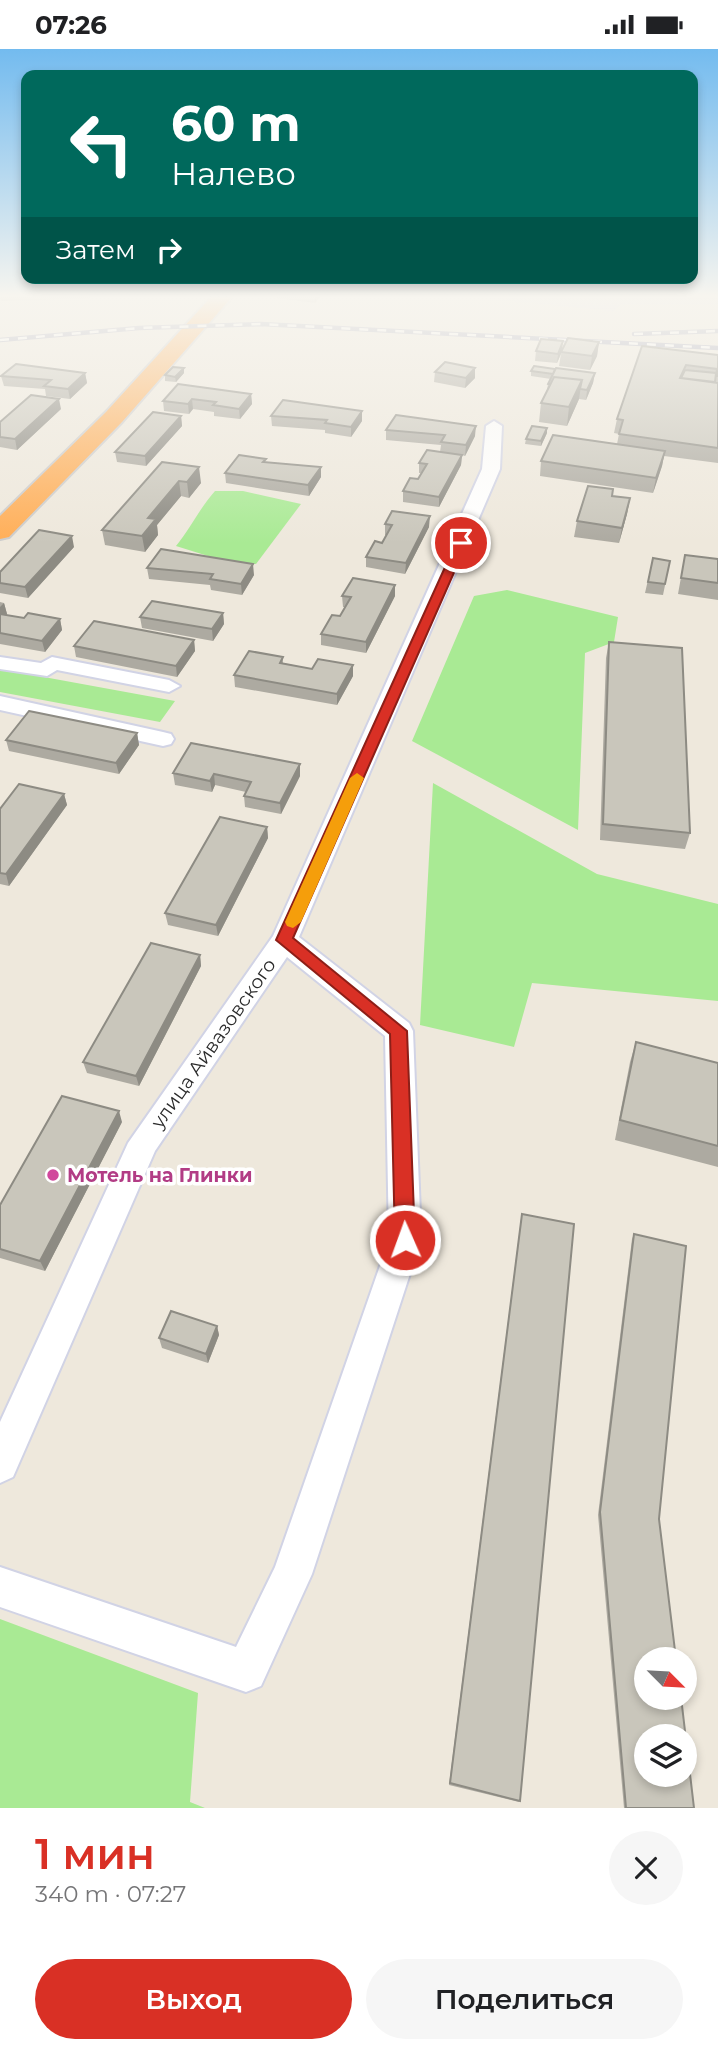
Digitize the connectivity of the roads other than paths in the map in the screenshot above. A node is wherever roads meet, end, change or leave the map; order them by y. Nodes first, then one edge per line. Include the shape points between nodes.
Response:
1 (138, 379) edge
2 (494, 426) dead end
3 (18, 498) edge
4 (0, 531) edge
5 (0, 663) edge
6 (169, 686) dead end
7 (0, 703) edge
8 (163, 740) dead end
9 (284, 940) junction
10 (0, 1464) edge
11 (0, 1587) edge

1 - 3 highway
2 - 9 street, улица Айвазовского via 491,470
3 - 4 highway
5 - 6 street via 47,670 52,663
7 - 8 street
9 - 10 street, улица Айвазовского via 142,1143
9 - 11 street via 399,1031 405,1240 292,1574 246,1671

